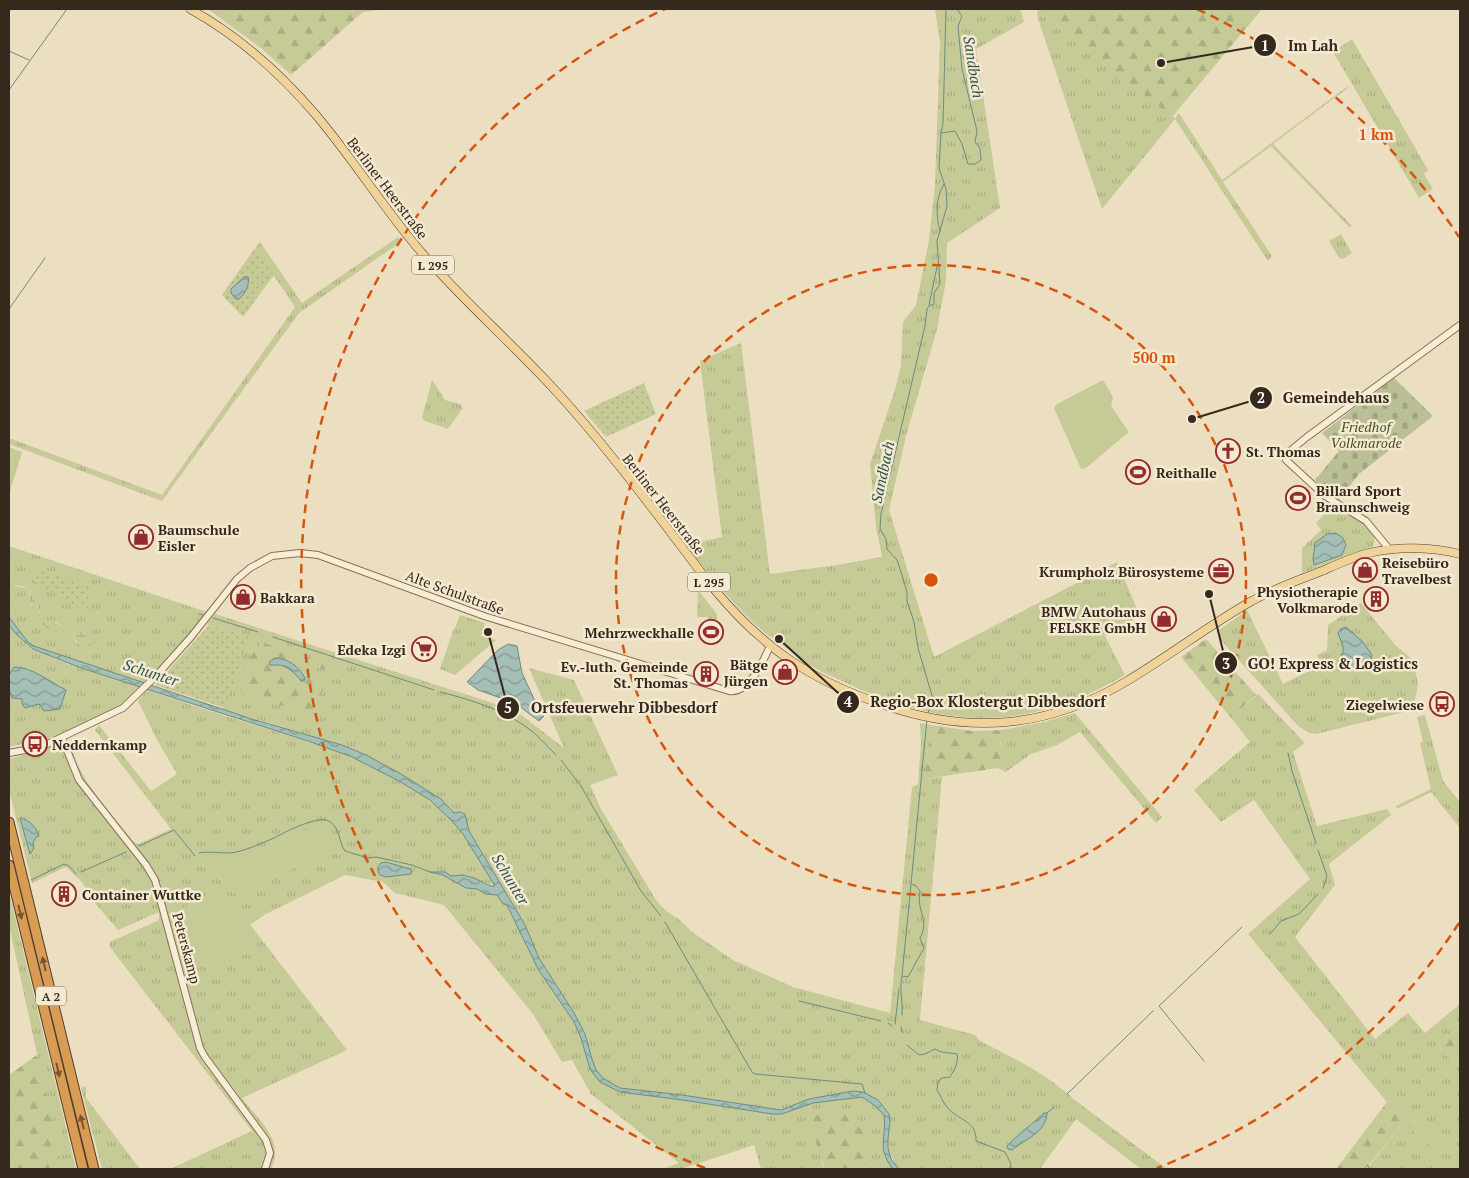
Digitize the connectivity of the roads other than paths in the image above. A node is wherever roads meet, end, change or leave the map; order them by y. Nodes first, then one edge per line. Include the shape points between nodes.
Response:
1 (190, 9) edge
2 (1460, 325) edge
3 (1390, 550) junction
4 (1460, 554) edge
5 (770, 646) junction
6 (62, 738) junction
7 (9, 753) edge
8 (9, 822) edge
9 (9, 865) edge
10 (83, 1169) edge
11 (94, 1169) edge
12 (264, 1169) edge

1 - 5 main road, Berliner Heerstraße / L 295 via 255,53 298,94 420,251 572,409 719,595
2 - 3 street via 1285,455 1286,460 1325,496 1366,521
3 - 4 main road, Berliner Heerstraße / L 295 via 1425,549
3 - 5 main road, Berliner Heerstraße / L 295 via 1362,556 1263,595 1126,682 1086,702 1024,720 961,723 921,717 867,700 831,684
5 - 6 street, Alte Schulstraße via 745,686 738,691 729,691 484,616 318,555 294,553 272,556 243,572 206,620 139,693 118,712
6 - 7 street, Alte Schulstraße via 41,747
6 - 12 street, Peterskamp via 78,780 155,880 200,1048 266,1140 270,1153
11 -> 8 highway, A 2
9 -> 10 highway, A 2

